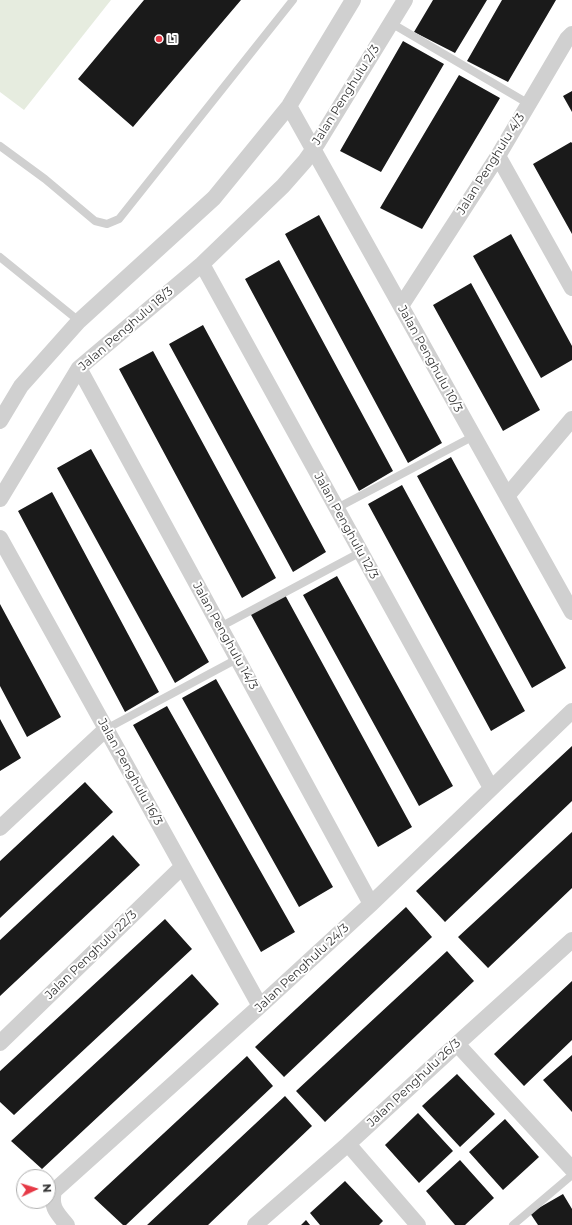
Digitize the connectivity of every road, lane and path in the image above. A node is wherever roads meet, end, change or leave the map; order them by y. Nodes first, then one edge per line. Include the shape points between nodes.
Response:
1 (293, 0) edge
2 (353, 0) edge
3 (405, 0) edge
4 (390, 23) junction
5 (572, 34) edge
6 (529, 104) junction
7 (289, 106) junction
8 (0, 146) edge
9 (313, 149) junction
10 (498, 156) junction
11 (283, 186) joint
12 (0, 257) edge
13 (202, 264) junction
14 (572, 288) edge
15 (405, 299) junction
16 (79, 321) junction
17 (80, 368) junction
18 (572, 419) edge
19 (0, 421) edge
20 (474, 436) junction
21 (510, 492) junction
22 (0, 498) edge
23 (337, 508) junction
24 (0, 538) edge
25 (361, 552) junction
26 (572, 612) edge
27 (220, 627) junction
28 (238, 659) junction
29 (572, 711) edge
30 (106, 729) junction
31 (491, 788) junction
32 (0, 828) edge
33 (182, 866) junction
34 (370, 904) junction
35 (572, 940) edge
36 (260, 1006) junction
37 (0, 1044) edge
38 (457, 1044) junction
39 (348, 1144) junction
40 (572, 1169) edge
41 (572, 1175) edge
42 (67, 1225) edge
43 (255, 1225) edge
44 (418, 1225) edge
45 (513, 1225) edge

1 - 8 lane via 119,219 107,224 95,220 45,178
2 - 7 street
3 - 4 street, Jalan Penghulu 2/3
4 - 6 lane
4 - 9 street, Jalan Penghulu 2/3
5 - 6 street, Jalan Penghulu 4/3
6 - 10 street, Jalan Penghulu 4/3
7 - 9 street, Jalan Penghulu 10/3
7 - 16 street via 214,198
9 - 11 street, Jalan Penghulu 2/3
9 - 15 street, Jalan Penghulu 10/3
10 - 14 street
10 - 15 street, Jalan Penghulu 4/3
11 - 13 street, Jalan Penghulu 18/3
12 - 16 lane
13 - 17 street, Jalan Penghulu 18/3
13 - 23 street, Jalan Penghulu 12/3
15 - 20 street, Jalan Penghulu 10/3
16 - 19 street via 21,386
17 - 22 street, Jalan Penghulu 18/3
17 - 27 street, Jalan Penghulu 14/3
18 - 21 street
20 - 21 street, Jalan Penghulu 10/3
20 - 23 lane
21 - 26 street, Jalan Penghulu 10/3
23 - 25 street, Jalan Penghulu 12/3
24 - 30 street, Jalan Penghulu 16/3
25 - 27 lane
25 - 31 street, Jalan Penghulu 12/3
27 - 28 street, Jalan Penghulu 14/3
28 - 30 lane
28 - 34 street, Jalan Penghulu 14/3
29 - 31 street, Jalan Penghulu 24/3
30 - 32 street
30 - 33 street, Jalan Penghulu 16/3
31 - 34 street, Jalan Penghulu 24/3
33 - 36 street, Jalan Penghulu 16/3
33 - 37 street, Jalan Penghulu 22/3
34 - 36 street, Jalan Penghulu 24/3
35 - 38 street, Jalan Penghulu 26/3
36 - 42 street, Jalan Penghulu 24/3 via 54,1191 53,1207
38 - 39 street, Jalan Penghulu 26/3
38 - 40 street
39 - 43 street, Jalan Penghulu 26/3
39 - 44 street
41 - 45 lane

